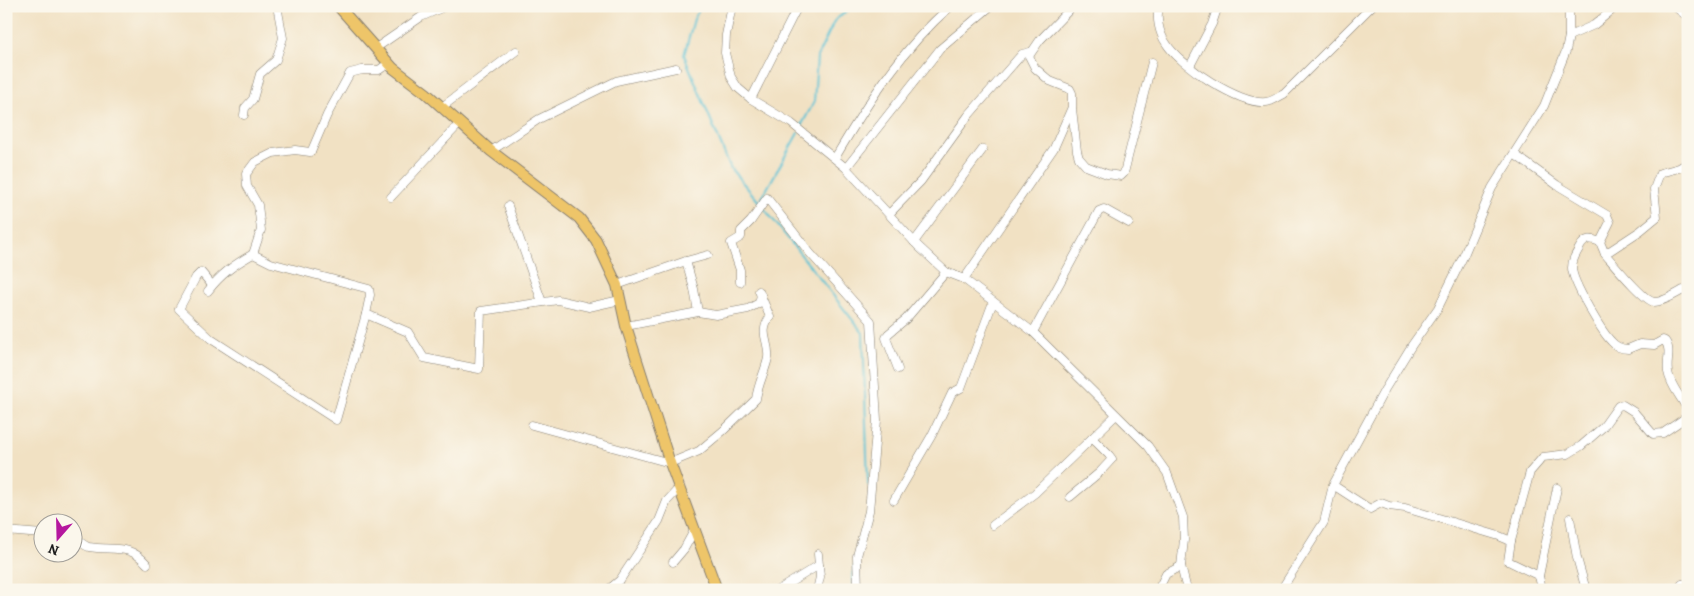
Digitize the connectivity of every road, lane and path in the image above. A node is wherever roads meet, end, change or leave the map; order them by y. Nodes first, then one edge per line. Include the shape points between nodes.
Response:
1 (277, 6) edge
2 (338, 6) edge
3 (446, 6) edge
4 (732, 6) edge
5 (798, 6) edge
6 (951, 6) edge
7 (991, 6) edge
8 (1073, 6) edge
9 (1159, 6) edge
10 (1218, 6) edge
11 (1372, 6) edge
12 (1569, 6) edge
13 (1617, 6) edge
14 (1674, 6) edge
15 (1688, 17) edge
16 (1569, 36) junction
17 (376, 48) junction
18 (516, 51) dead end
19 (1030, 52) junction
20 (1152, 62) dead end
21 (1190, 66) junction
22 (394, 68) junction
23 (676, 68) dead end
24 (751, 99) junction
25 (442, 107) junction
26 (1072, 107) junction
27 (244, 115) dead end
28 (460, 123) junction
29 (983, 149) dead end
30 (491, 152) junction
31 (1514, 154) junction
32 (835, 158) junction
33 (1688, 163) edge
34 (846, 168) junction
35 (391, 197) dead end
36 (508, 206) dead end
37 (889, 214) junction
38 (1129, 223) dead end
39 (914, 242) junction
40 (1600, 242) junction
41 (253, 254) junction
42 (1605, 254) junction
43 (708, 255) dead end
44 (686, 261) junction
45 (946, 272) junction
46 (964, 279) junction
47 (740, 282) dead end
48 (617, 285) junction
49 (1688, 293) edge
50 (620, 300) junction
51 (542, 302) junction
52 (994, 302) junction
53 (698, 312) junction
54 (366, 314) junction
55 (626, 326) junction
56 (1033, 332) junction
57 (898, 369) dead end
58 (1688, 412) edge
59 (1116, 415) junction
60 (1688, 416) edge
61 (532, 425) dead end
62 (1092, 438) junction
63 (670, 463) junction
64 (1333, 485) junction
65 (680, 487) junction
66 (1557, 488) dead end
67 (1070, 497) dead end
68 (894, 500) dead end
69 (1570, 518) dead end
70 (993, 525) dead end
71 (695, 529) junction
72 (6, 531) edge
73 (32, 533) edge
74 (1511, 542) junction
75 (82, 543) edge
76 (818, 554) dead end
77 (673, 562) dead end
78 (147, 564) dead end
79 (819, 565) junction
80 (1181, 566) junction
81 (1539, 576) junction
82 (1688, 583) edge
83 (608, 590) edge
84 (717, 590) edge
85 (778, 590) edge
86 (818, 590) edge
87 (858, 590) edge
88 (1158, 590) edge
89 (1187, 590) edge
90 (1281, 590) edge
91 (1546, 590) edge
92 (1586, 590) edge
93 (1678, 590) edge

1 - 27 street via 283,38 276,60 260,74 253,99 245,108
2 - 17 main road
3 - 17 street via 421,17
4 - 24 street via 726,35 727,66 738,88
5 - 24 street
6 - 32 street via 908,52 867,104
7 - 34 street via 940,49
8 - 19 street
9 - 21 street via 1159,26 1167,45
10 - 21 street
11 - 21 street via 1284,94 1267,103 1223,89
12 - 16 street
13 - 16 street via 1594,25
14 - 15 street
16 - 31 street via 1544,106
17 - 22 main road
18 - 25 street
19 - 26 street via 1035,68 1050,82 1070,89
19 - 37 street via 1022,54 968,116 921,181
20 - 26 street via 1121,176 1086,166 1079,158
22 - 25 main road
22 - 41 street via 386,65 379,70 350,73 310,152 290,150 273,153 255,162 246,174 247,186 258,205 261,230
23 - 30 street via 616,81 539,119
24 - 32 street via 791,123
25 - 28 main road
26 - 46 street via 1054,148
28 - 30 main road
28 - 35 street
29 - 39 street
30 - 48 main road via 578,218 596,240
31 - 40 street via 1607,215 1610,222
31 - 64 street via 1492,188 1438,308 1412,344
32 - 34 street
33 - 42 street via 1660,173 1654,189 1657,216
34 - 37 street
36 - 51 street
37 - 39 street
38 - 56 street via 1104,209 1099,211
39 - 45 street
40 - 42 street
40 - 58 street via 1583,241 1574,254 1572,268 1575,281 1614,345 1628,349 1665,341 1670,349 1669,378
41 - 54 street via 271,263 369,289
41 - 54 street via 234,265 210,288 201,272 179,309 211,339 336,420
42 - 49 street via 1652,302 1683,290
43 - 44 street
44 - 48 street
44 - 53 street
45 - 46 street
45 - 57 street via 886,338
46 - 52 street
47 - 87 street via 740,270 730,243 742,237 741,232 767,198 810,253 871,321 877,420 869,510 857,556
48 - 50 main road
50 - 51 street via 589,308 558,300
50 - 55 main road
51 - 54 street via 481,312 479,369 424,358 408,332
52 - 56 street
52 - 68 street via 961,388 952,393
53 - 55 street
53 - 63 street via 716,315 748,309 760,303 760,293 770,317 764,325 768,357 756,399 699,451
55 - 63 main road
56 - 59 street
59 - 62 street
59 - 80 street via 1148,446 1167,473 1183,517
60 - 74 street via 1663,433 1653,434 1634,412 1623,405 1618,406 1603,427 1581,446 1568,454 1543,457 1530,472
61 - 63 street
62 - 67 street via 1112,459
62 - 70 street via 1035,493
63 - 65 main road
64 - 74 street via 1370,509 1381,503 1405,508
64 - 90 street via 1324,522
65 - 71 main road
65 - 83 street via 667,502 659,521 620,580
66 - 81 street
69 - 92 street
71 - 77 street
71 - 84 main road
72 - 73 street
74 - 81 street via 1508,561
75 - 78 street via 87,547 126,549 135,552
76 - 79 street
79 - 85 street
79 - 86 street
80 - 88 street via 1166,574
80 - 89 street
81 - 91 street
82 - 93 street via 1682,584

